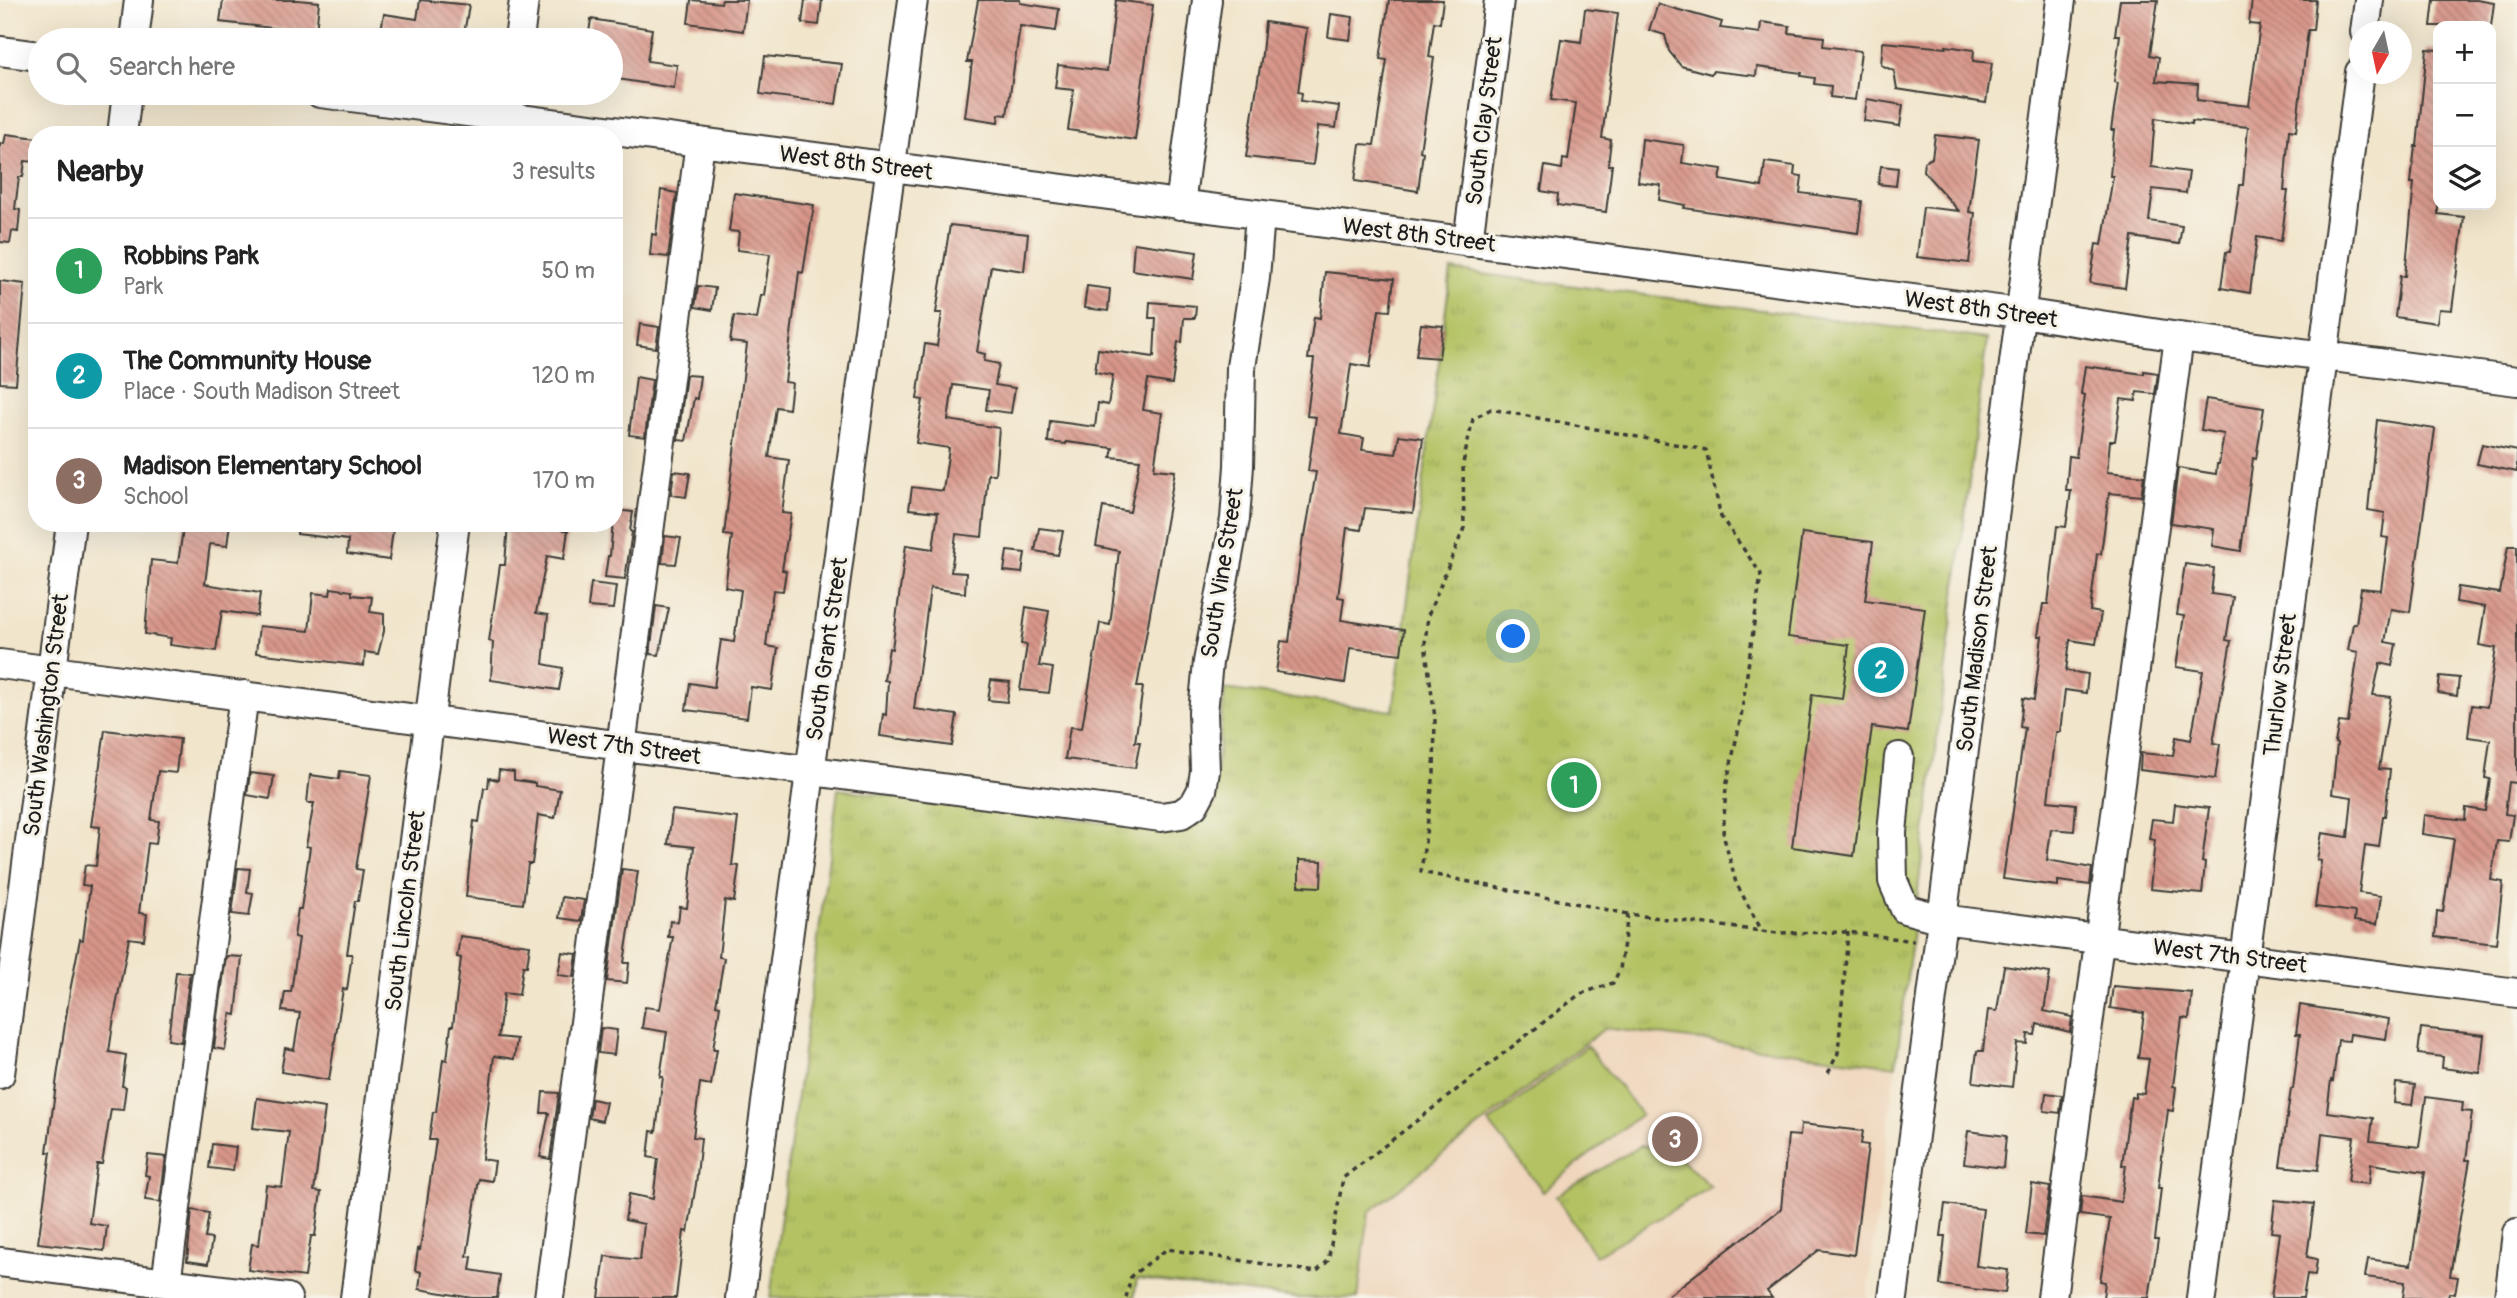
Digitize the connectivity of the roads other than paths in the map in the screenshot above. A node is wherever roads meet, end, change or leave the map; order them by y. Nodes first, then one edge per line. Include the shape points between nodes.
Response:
1 (139, 0) edge
2 (524, 0) edge
3 (913, 0) edge
4 (1207, 0) edge
5 (1499, 0) edge
6 (2057, 0) edge
7 (2369, 0) edge
8 (2366, 21) edge
9 (136, 28) edge
10 (520, 28) edge
11 (0, 51) edge
12 (28, 54) edge
13 (2358, 84) edge
14 (126, 105) edge
15 (423, 105) edge
16 (508, 115) edge
17 (123, 126) edge
18 (586, 126) edge
19 (623, 131) edge
20 (700, 142) junction
21 (891, 167) junction
22 (1180, 205) junction
23 (1260, 215) junction
24 (1468, 242) junction
25 (2021, 313) junction
26 (2179, 337) junction
27 (2323, 356) junction
28 (2517, 381) edge
29 (70, 532) edge
30 (454, 532) edge
31 (0, 664) edge
32 (52, 671) junction
33 (244, 695) junction
34 (429, 719) junction
35 (621, 746) junction
36 (1899, 757) dead end
37 (811, 772) junction
38 (1194, 805) joint
39 (1942, 919) junction
40 (2099, 940) junction
41 (2245, 958) junction
42 (6, 972) edge
43 (2517, 993) edge
44 (0, 1074) edge
45 (2517, 1233) edge
46 (0, 1262) edge
47 (166, 1283) junction
48 (287, 1298) edge
49 (355, 1298) edge
50 (549, 1298) edge
51 (740, 1298) edge
52 (1894, 1298) edge
53 (2052, 1298) edge
54 (2201, 1298) edge
55 (2509, 1298) edge

1 - 9 street
2 - 10 street
3 - 21 street, South Grant Street
4 - 22 street
5 - 24 street, South Clay Street
6 - 25 street, South Madison Street
7 - 8 street
11 - 12 street
13 - 27 street, Thurlow Street
14 - 17 street
15 - 16 street, West 8th Street
16 - 18 street, West 8th Street
19 - 20 street, West 8th Street
20 - 21 street, West 8th Street
20 - 35 street
21 - 22 street, West 8th Street
21 - 37 street, South Grant Street
22 - 23 street, West 8th Street
23 - 24 street, West 8th Street
23 - 38 street, South Vine Street via 1241,367 1235,519 1208,662 1203,712 1205,771
24 - 25 street, West 8th Street
25 - 26 street, West 8th Street
25 - 39 street, South Madison Street
26 - 27 street, West 8th Street
26 - 40 street
27 - 28 street, West 8th Street
27 - 41 street, Thurlow Street
29 - 32 street, South Washington Street
30 - 34 street, South Lincoln Street
31 - 32 street, West 7th Street
32 - 33 street, West 7th Street
32 - 42 street, South Washington Street
33 - 34 street, West 7th Street
33 - 47 street
34 - 35 street, West 7th Street
34 - 49 street, South Lincoln Street
35 - 37 street, West 7th Street
35 - 50 street
36 - 39 street, West 7th Street via 1893,881 1905,909
37 - 38 street, West 7th Street via 1161,817 1181,814
37 - 51 street, South Grant Street
39 - 40 street, West 7th Street
39 - 52 street, South Madison Street
40 - 41 street, West 7th Street
40 - 53 street
41 - 43 street, West 7th Street
41 - 54 street, Thurlow Street
42 - 44 street, South Washington Street
45 - 55 street
46 - 47 street
47 - 48 street

